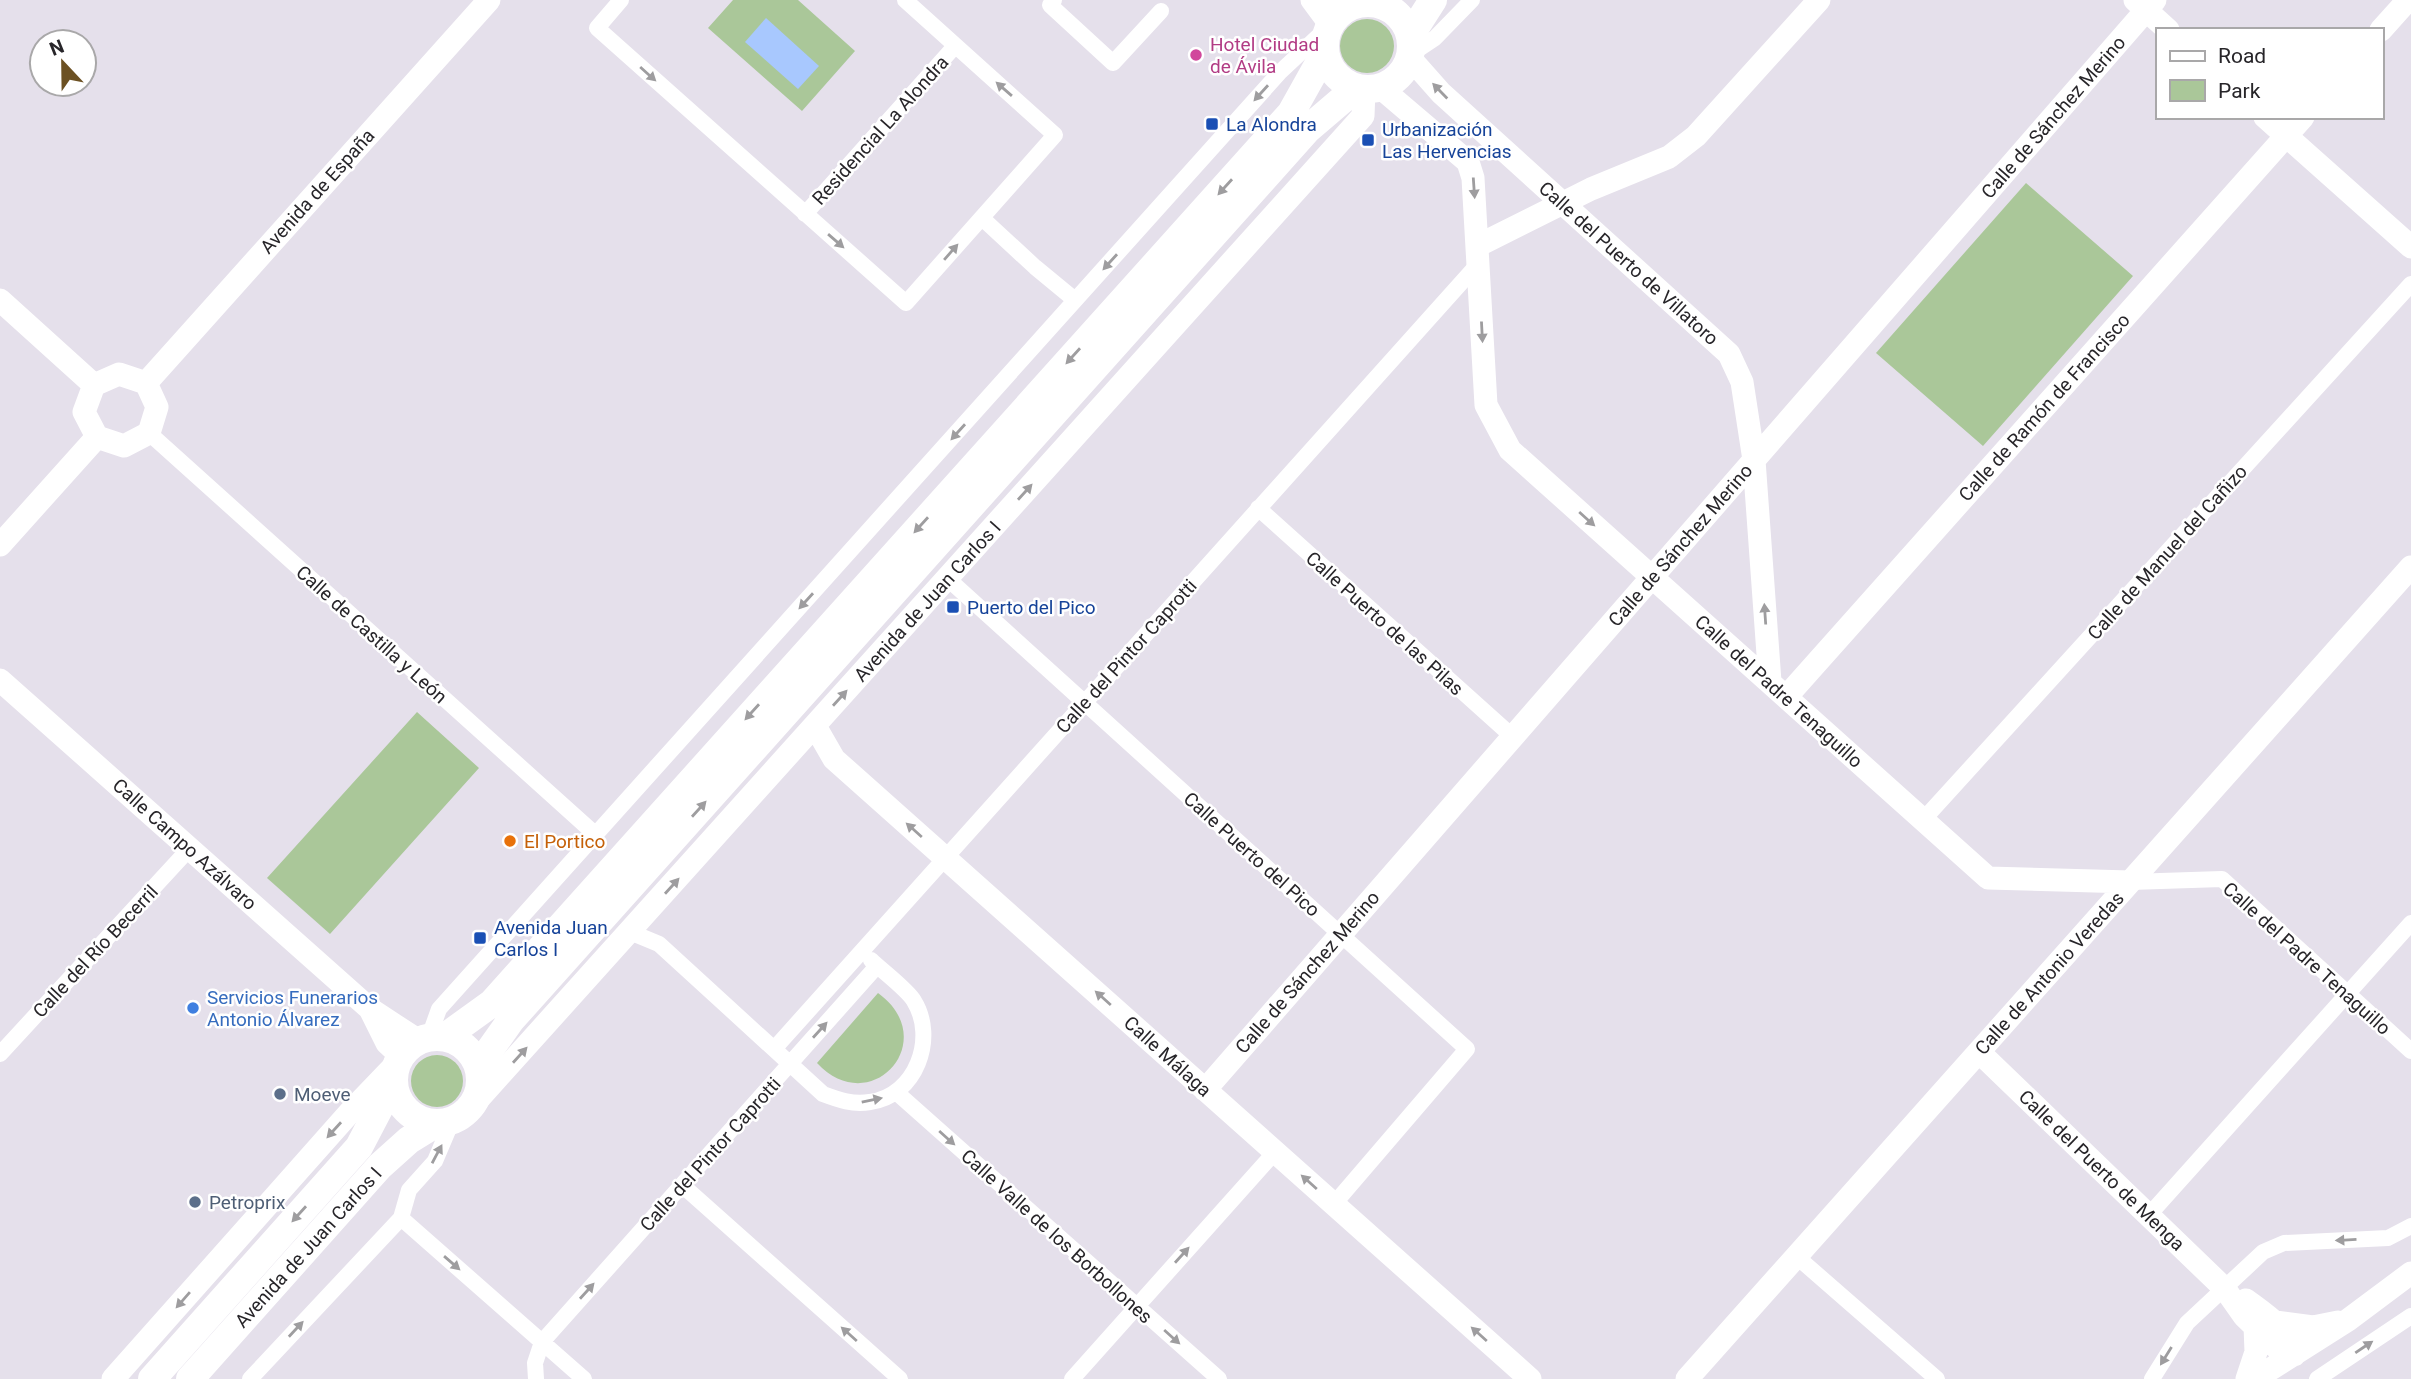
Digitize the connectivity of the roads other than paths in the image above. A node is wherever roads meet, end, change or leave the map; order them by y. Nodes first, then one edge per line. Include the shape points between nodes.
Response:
1 (489, 0) edge
2 (621, 0) edge
3 (905, 0) edge
4 (1054, 0) edge
5 (1312, 0) edge
6 (1433, 0) edge
7 (1472, 0) edge
8 (1819, 0) edge
9 (2408, 0) edge
10 (2145, 3) edge
11 (1161, 11) dead end
12 (1346, 13) edge
13 (2166, 28) edge
14 (2383, 28) edge
15 (955, 46) junction
16 (1410, 49) junction
17 (1367, 88) junction
18 (2267, 119) edge
19 (2301, 119) edge
20 (2286, 136) junction
21 (1563, 202) junction
22 (805, 214) junction
23 (982, 218) junction
24 (2411, 247) edge
25 (1477, 255) junction
26 (2411, 284) edge
27 (0, 300) edge
28 (1075, 300) junction
29 (146, 383) junction
30 (94, 385) junction
31 (149, 433) junction
32 (97, 438) junction
33 (1754, 460) junction
34 (1258, 508) junction
35 (0, 545) edge
36 (2411, 567) edge
37 (1652, 577) junction
38 (947, 578) junction
39 (0, 680) edge
40 (1778, 690) junction
41 (1084, 702) junction
42 (815, 726) junction
43 (1513, 737) junction
44 (1923, 820) junction
45 (596, 835) junction
46 (190, 848) junction
47 (945, 858) junction
48 (2130, 882) junction
49 (647, 913) junction
50 (2411, 923) edge
51 (630, 932) junction
52 (1341, 934) junction
53 (659, 944) junction
54 (861, 951) junction
55 (877, 966) junction
56 (2347, 993) junction
57 (774, 1049) junction
58 (2411, 1051) edge
59 (414, 1052) junction
60 (1979, 1052) junction
61 (0, 1054) edge
62 (791, 1064) junction
63 (479, 1065) junction
64 (1205, 1090) junction
65 (896, 1092) junction
66 (453, 1117) junction
67 (1275, 1152) junction
68 (682, 1185) junction
69 (1334, 1204) junction
70 (2149, 1215) junction
71 (401, 1218) junction
72 (2411, 1226) edge
73 (1797, 1256) junction
74 (2411, 1273) edge
75 (2225, 1289) junction
76 (1137, 1306) junction
77 (2411, 1316) edge
78 (2348, 1320) junction
79 (2265, 1324) junction
80 (542, 1342) junction
81 (2294, 1355) junction
82 (113, 1379) edge
83 (152, 1379) edge
84 (190, 1379) edge
85 (250, 1379) edge
86 (536, 1379) edge
87 (584, 1379) edge
88 (900, 1379) edge
89 (1072, 1379) edge
90 (1219, 1379) edge
91 (1530, 1379) edge
92 (1687, 1379) edge
93 (1937, 1379) edge
94 (2152, 1379) edge
95 (2247, 1379) edge
96 (2255, 1379) edge
97 (2317, 1379) edge

1 - 29 street, Avenida de España
2 -> 22 street via 597,28
3 - 15 street
4 - 11 street via 1050,5 1114,63
5 - 12 street
6 - 16 highway
7 - 16 street via 1436,38
8 - 21 street, Calle del Pintor Caprotti via 1696,136 1669,157
9 - 14 street
10 - 13 street
10 - 33 street, Calle de Sánchez Merino
12 - 16 highway via 1391,8 1403,20
12 - 17 highway via 1335,76
12 -> 28 street, Avenida de Juan Carlos I via 1280,72
12 -> 59 highway, Avenida de Juan Carlos I via 1291,113 492,1003
15 - 22 street, Residencial La Alondra
23 -> 15 street via 1055,135
16 - 17 highway via 1399,76
21 -> 16 street, Calle del Puerto de Villatoro via 1441,93
17 -> 25 street, Calle del Padre Tenaguillo via 1468,162
38 -> 17 street, Avenida de Juan Carlos I via 1363,116
63 -> 17 highway, Avenida de Juan Carlos I via 511,1020 1308,129
18 - 20 street
19 - 20 street, Calle de Ramón de Francisco
20 - 24 street
20 - 40 street, Calle de Ramón de Francisco
21 - 25 street, Calle del Pintor Caprotti
21 - 33 street, Calle del Puerto de Villatoro via 1729,354 1742,382
22 -> 23 street via 906,303
23 - 28 street
25 - 34 street, Calle del Pintor Caprotti
25 -> 37 street, Calle del Padre Tenaguillo via 1486,405 1510,450
26 - 44 street, Calle de Manuel del Cañizo
27 - 30 street
28 -> 45 street, Avenida de Juan Carlos I
29 - 30 street via 119,374
29 - 31 street via 157,407
30 - 32 street via 84,412
31 - 32 street via 124,446
31 - 45 street, Calle de Castilla y León
32 - 35 street
33 - 37 street, Calle de Sánchez Merino
40 -> 33 street, Calle del Puerto de Villatoro
34 - 41 street, Calle del Pintor Caprotti
34 - 43 street, Calle Puerto de las Pilas
36 - 48 street, Calle de Antonio Veredas
37 - 40 street, Calle del Padre Tenaguillo
37 - 43 street, Calle de Sánchez Merino
38 - 41 street, Calle Puerto del Pico
42 -> 38 street, Avenida de Juan Carlos I
39 - 46 street, Calle Campo Azálvaro
40 - 44 street, Calle del Padre Tenaguillo
41 - 47 street, Calle del Pintor Caprotti
41 - 52 street, Calle Puerto del Pico
47 -> 42 street, Calle Málaga via 834,759
49 -> 42 street, Avenida de Juan Carlos I
43 - 52 street, Calle de Sánchez Merino
44 - 48 street, Calle del Padre Tenaguillo via 1988,878
45 - 59 street, Avenida de Juan Carlos I via 439,1009
46 - 59 street, Calle Campo Azálvaro
46 - 61 street, Calle del Río Becerril
47 - 54 street, Calle del Pintor Caprotti
64 -> 47 street, Calle Málaga
48 - 56 street, Calle del Padre Tenaguillo via 2222,879
48 - 60 street, Calle de Antonio Veredas
49 - 51 street, Avenida de Juan Carlos I
49 - 53 street
50 - 56 street
51 - 53 street
66 -> 51 street, Avenida de Juan Carlos I
52 - 64 street, Calle de Sánchez Merino
52 - 69 street, Calle Puerto del Pico via 1467,1049
53 - 57 street
54 - 55 street
54 - 57 street, Calle del Pintor Caprotti
62 -> 55 street, Calle del Pintor Caprotti
55 - 65 street via 914,1000 925,1032 919,1066
56 - 58 street, Calle del Padre Tenaguillo
56 - 70 street
57 - 62 street
59 - 63 highway via 466,1046
59 - 66 highway via 399,1101 414,1117
59 -> 82 street, Avenida de Juan Carlos I via 351,1111
59 -> 83 highway, Avenida de Juan Carlos I via 359,1147
60 - 70 street, Calle del Puerto de Menga
60 - 73 street, Calle de Antonio Veredas
62 -> 65 street via 823,1094 847,1103 872,1102
62 - 68 street, Calle del Pintor Caprotti
63 - 66 highway via 481,1086
64 - 67 street, Calle Málaga
65 -> 76 street, Calle Valle de los Borbollones
71 -> 66 street via 409,1190 435,1161
66 - 84 highway, Avenida de Juan Carlos I via 410,1140 380,1166
69 -> 67 street, Calle Málaga
76 -> 67 street
80 -> 68 street, Calle del Pintor Caprotti
88 -> 68 street
91 -> 69 street, Calle Málaga
70 - 75 street, Calle del Puerto de Menga
71 -> 80 street
85 -> 71 street
72 -> 75 street via 2388,1238 2284,1243 2263,1252
73 - 92 street, Calle de Antonio Veredas
73 - 93 street
74 - 78 street
75 - 79 street, Calle del Puerto de Menga via 2245,1298
75 -> 94 street via 2187,1323
76 - 89 street
76 -> 90 street, Calle Valle de los Borbollones
97 -> 77 street
78 - 79 street via 2313,1327
78 - 81 street
79 - 81 street, Calle del Puerto de Menga via 2294,1346
79 - 95 street
80 - 86 street via 535,1363
80 - 87 street
81 - 96 street

